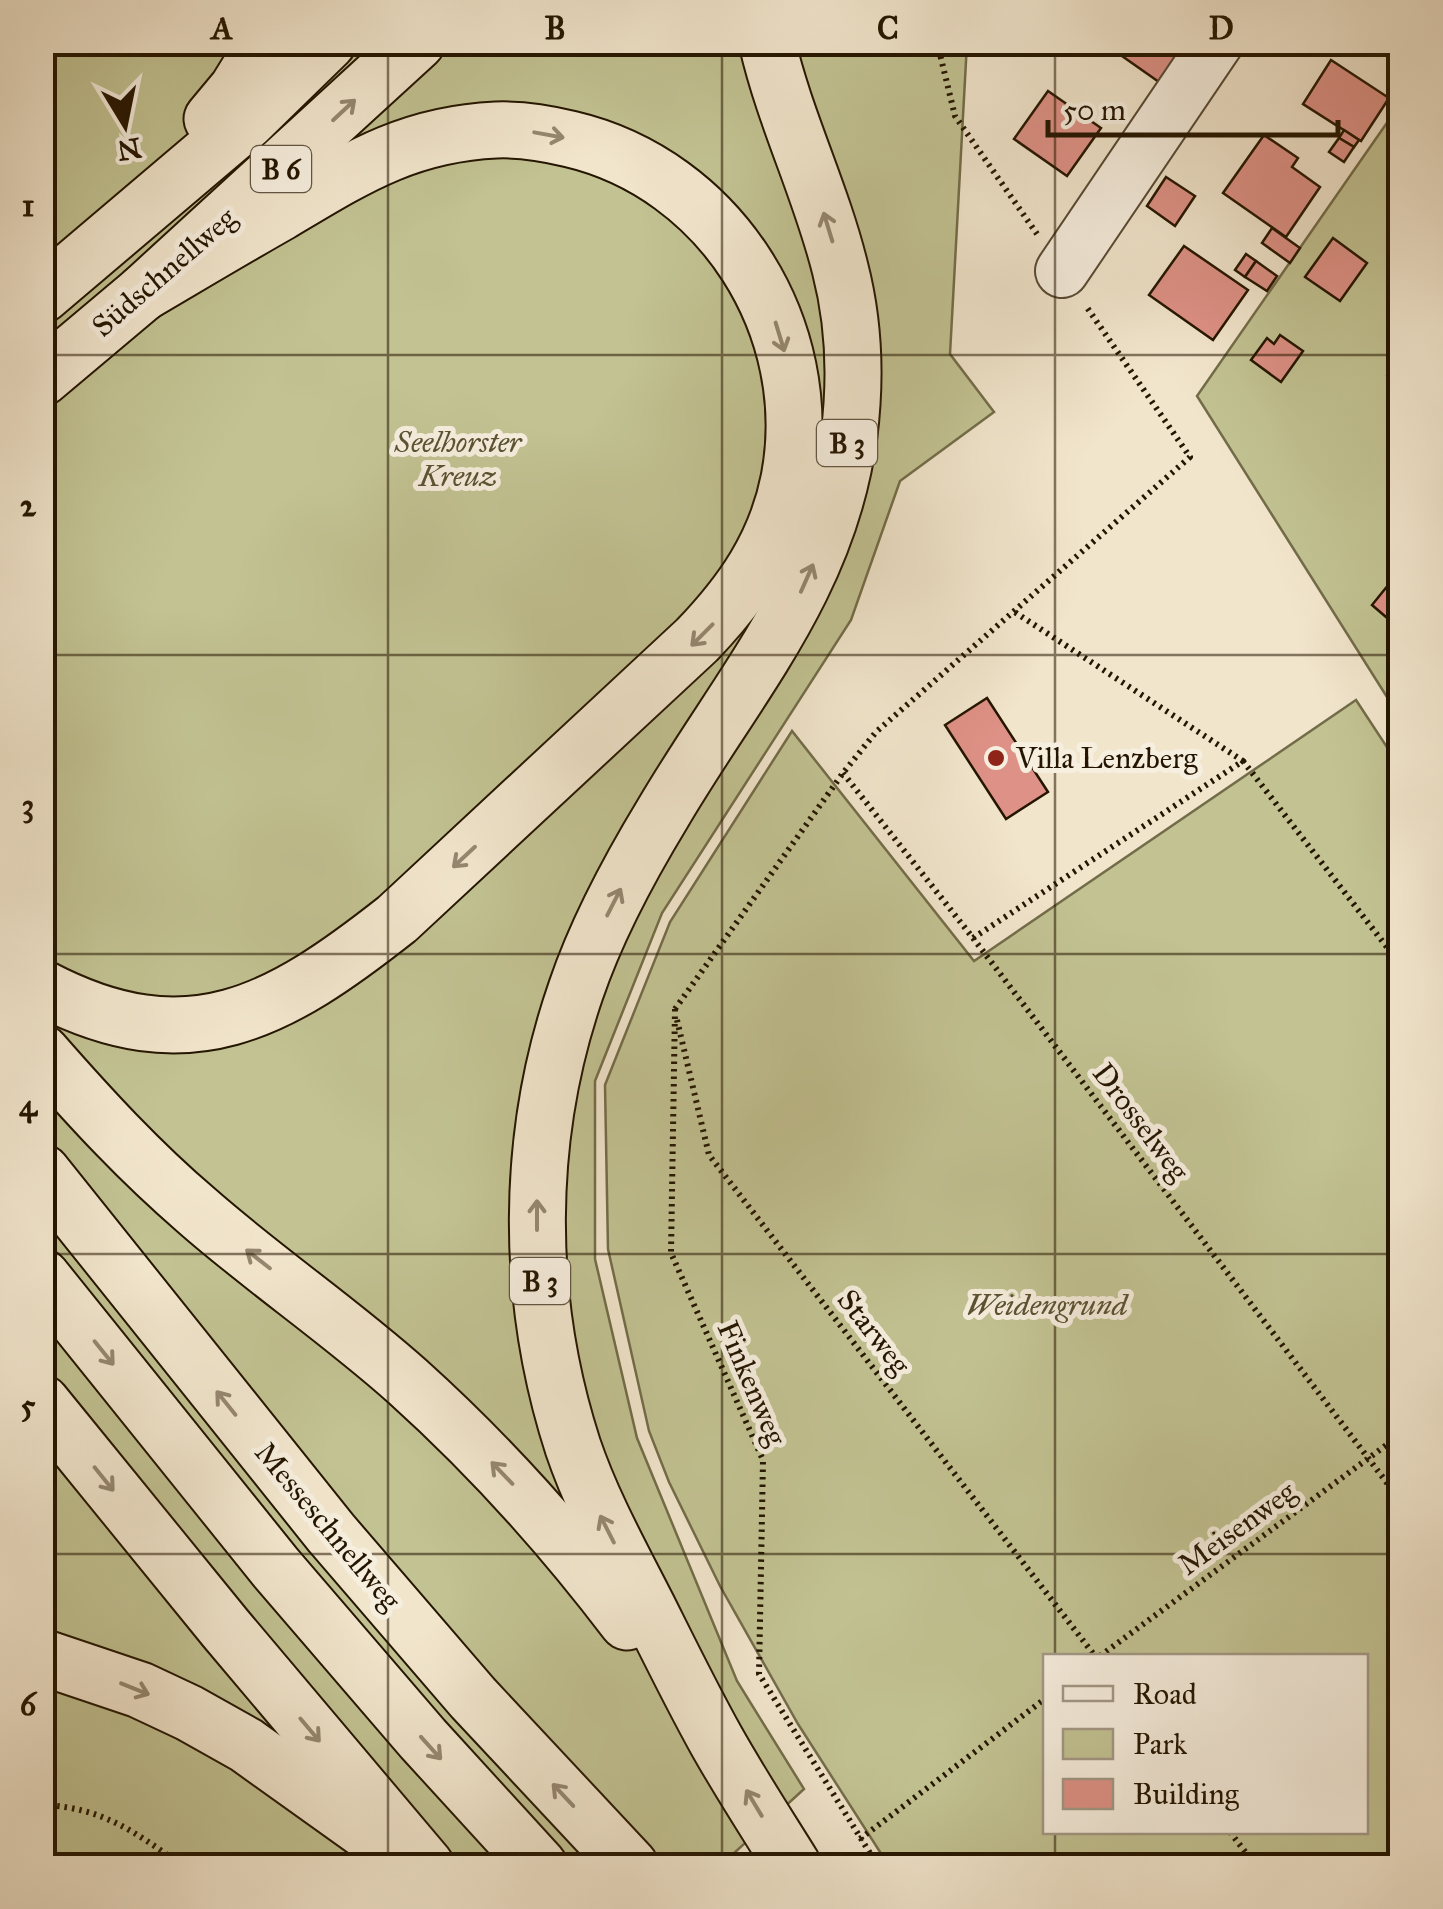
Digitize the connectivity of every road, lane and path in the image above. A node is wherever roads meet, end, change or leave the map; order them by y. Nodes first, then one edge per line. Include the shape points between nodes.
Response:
1 (266, 42) edge
2 (328, 42) edge
3 (417, 42) edge
4 (768, 42) edge
5 (1217, 42) edge
6 (110, 240) junction
7 (1062, 270) dead end
8 (143, 293) junction
9 (42, 295) edge
10 (1400, 361) edge
11 (42, 378) edge
12 (1388, 378) dead end
13 (1190, 456) dead end
14 (1014, 611) junction
15 (1243, 761) junction
16 (842, 773) junction
17 (973, 938) junction
18 (1400, 964) edge
19 (42, 988) edge
20 (674, 1009) junction
21 (42, 1053) edge
22 (42, 1172) edge
23 (42, 1278) edge
24 (42, 1403) edge
25 (1400, 1435) edge
26 (1368, 1459) junction
27 (1400, 1500) edge
28 (1095, 1654) edge
29 (1100, 1654) edge
30 (42, 1657) edge
31 (1043, 1700) edge
32 (716, 1740) junction
33 (42, 1805) edge
34 (1232, 1834) edge
35 (860, 1838) junction
36 (183, 1866) edge
37 (415, 1866) edge
38 (426, 1866) edge
39 (539, 1866) edge
40 (630, 1866) edge
41 (793, 1866) edge
42 (878, 1866) edge
43 (1256, 1866) edge

1 - 6 highway via 237,89
2 - 6 highway, Südschnellweg
8 -> 3 highway, Südschnellweg / B 6
32 -> 4 highway, B 3 via 597,1510 574,1448 543,1318 538,1185 557,1053 601,927 664,810 802,590 840,488 853,380 850,325 826,219
5 - 7 street
6 - 9 highway, Südschnellweg
8 - 11 highway, Südschnellweg / B 6
8 -> 19 highway via 362,164 406,145 499,130 592,144 676,187 742,254 782,339 792,385 789,479 756,567 729,606 397,919 345,960 257,1010 214,1022 125,1021
10 - 12 path
13 - 14 path
14 - 15 path
14 - 16 path via 876,732
15 - 17 path
15 - 18 path
16 - 17 path, Drosselweg
16 - 20 path
17 - 26 path, Drosselweg
20 - 28 path, Starweg via 709,1154
20 - 35 path, Finkenweg via 671,1253 763,1460 759,1674
32 -> 21 highway via 584,1565 460,1430 198,1212
40 -> 22 highway, Messeschnellweg via 331,1533
23 -> 39 highway via 276,1568
24 -> 38 highway
25 - 26 path, Meisenweg
26 - 27 path, Drosselweg
26 - 29 path, Meisenweg
30 -> 37 highway via 140,1690 246,1745
31 - 35 path
41 -> 32 highway, B 3
33 - 36 path via 70,1806 125,1826
34 - 43 path
35 - 42 path, Finkenweg

